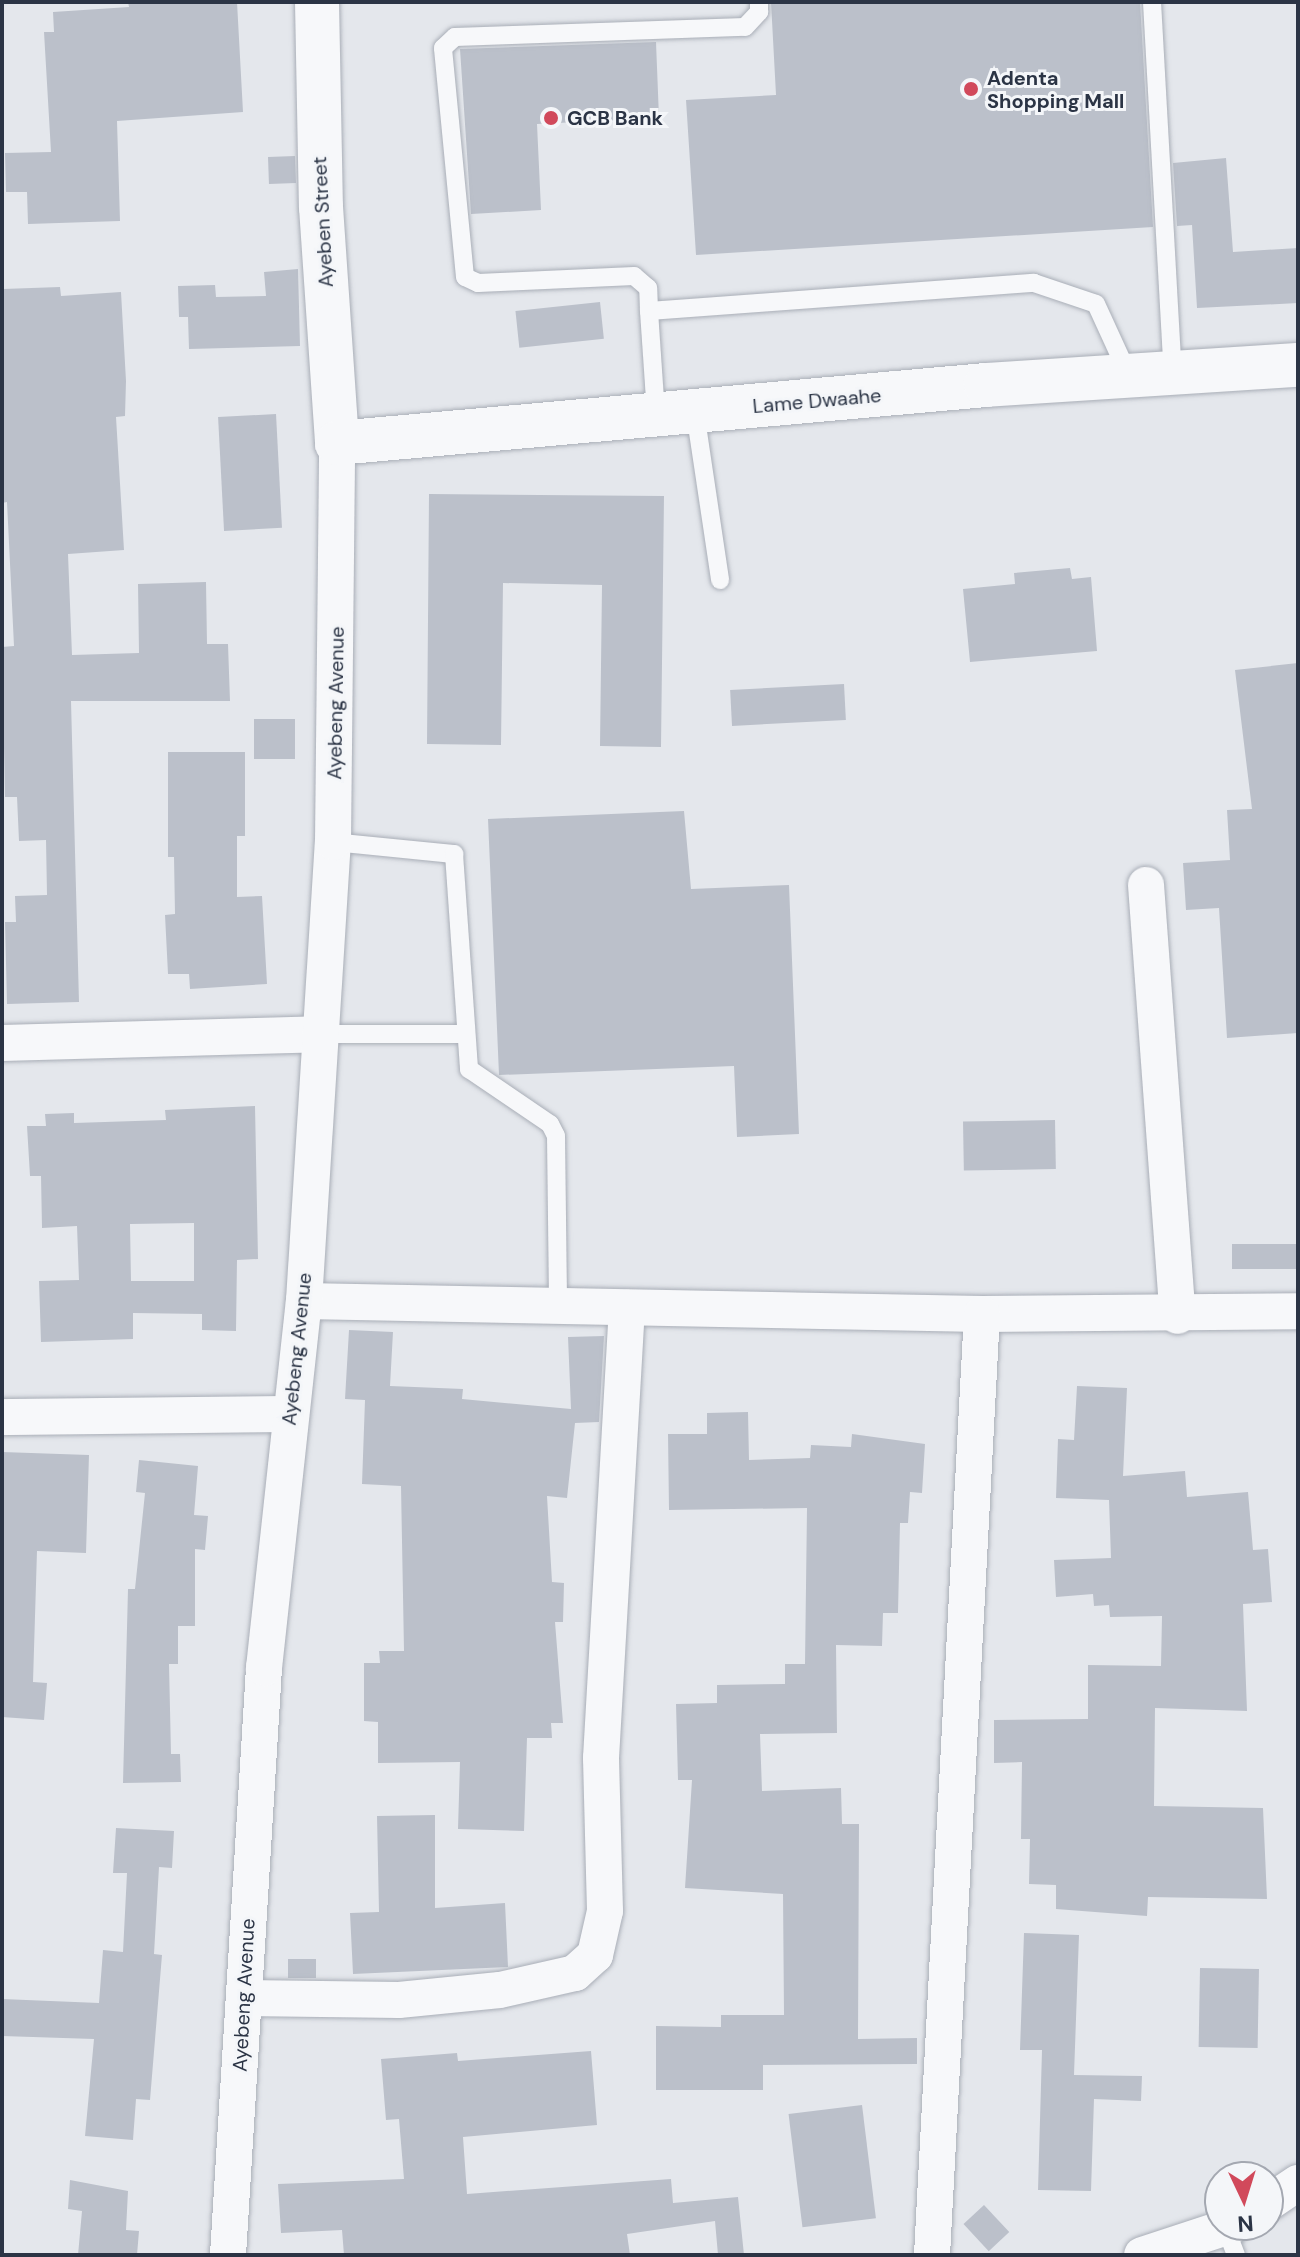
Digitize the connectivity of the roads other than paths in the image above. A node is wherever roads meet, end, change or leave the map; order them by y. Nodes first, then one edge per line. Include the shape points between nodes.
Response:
1 (317, 2) edge
2 (759, 2) edge
3 (1152, 2) edge
4 (649, 311) junction
5 (1298, 365) edge
6 (1173, 373) junction
7 (1129, 376) junction
8 (676, 414) junction
9 (337, 443) junction
10 (720, 580) dead end
11 (333, 842) junction
12 (1146, 885) dead end
13 (319, 1034) junction
14 (463, 1034) junction
15 (2, 1043) edge
16 (304, 1301) junction
17 (558, 1308) junction
18 (627, 1308) junction
19 (1298, 1311) edge
20 (982, 1314) junction
21 (1178, 1316) junction
22 (290, 1414) junction
23 (2, 1417) edge
24 (244, 1998) junction
25 (1208, 2241) edge
26 (228, 2255) edge
27 (932, 2255) edge
28 (1142, 2255) edge

1 - 9 street, Ayeben Street via 321,207
2 - 4 lane via 759,12 745,27 455,37 443,48 465,277 478,283 634,276 648,288
3 - 6 lane
4 - 7 lane via 1034,283 1096,304
4 - 8 lane
5 - 6 street, Lame Dwaahe
6 - 7 street, Lame Dwaahe
7 - 8 street, Lame Dwaahe
8 - 9 street, Lame Dwaahe
8 - 10 lane
9 - 11 street, Ayebeng Avenue
11 - 13 street, Ayebeng Avenue
11 - 14 lane via 454,854
12 - 21 street
13 - 14 lane
13 - 15 street
13 - 16 street, Ayebeng Avenue
14 - 17 lane via 469,1069 478,1080 550,1124 556,1136
16 - 17 street
16 - 22 street, Ayebeng Avenue
17 - 18 street
18 - 20 street
18 - 24 street via 601,1758 605,1911 595,1955 575,1973 500,1990 399,2000
19 - 21 street
20 - 21 street
20 - 27 street
22 - 23 street
22 - 24 street, Ayebeng Avenue via 264,1668
24 - 26 street, Ayebeng Avenue
25 - 28 street

